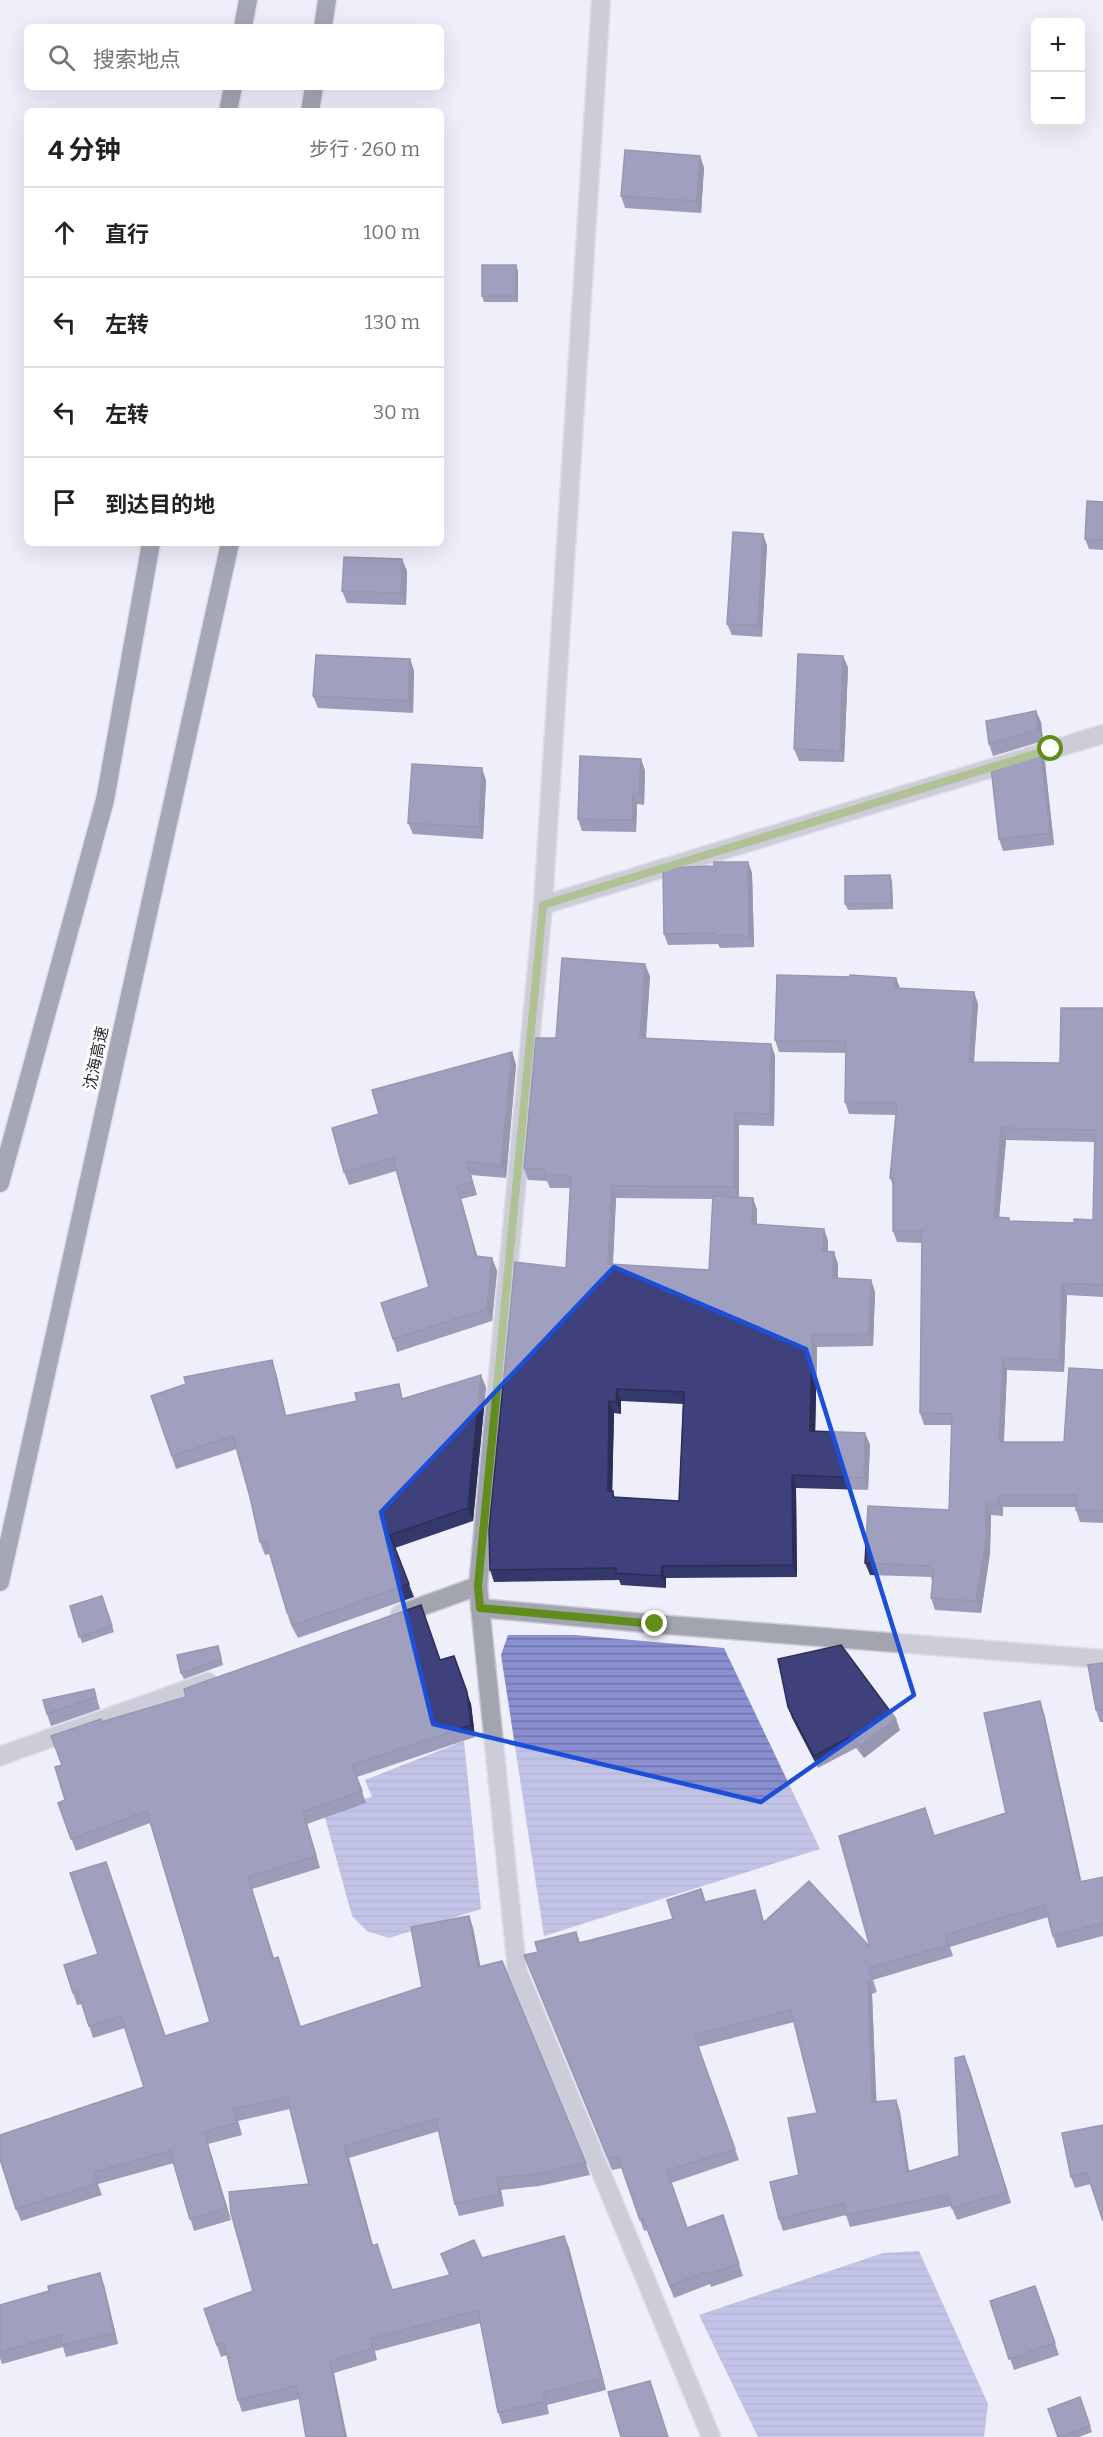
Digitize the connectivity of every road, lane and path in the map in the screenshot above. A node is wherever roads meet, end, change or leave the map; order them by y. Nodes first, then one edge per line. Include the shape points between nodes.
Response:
1 (248, 0) edge
2 (327, 0) edge
3 (600, 0) edge
4 (244, 24) edge
5 (323, 24) edge
6 (232, 90) edge
7 (314, 90) edge
8 (228, 108) edge
9 (310, 108) edge
10 (150, 546) edge
11 (229, 546) edge
12 (1103, 734) edge
13 (543, 905) junction
14 (0, 1183) edge
15 (0, 1582) edge
16 (478, 1586) junction
17 (480, 1608) junction
18 (378, 1622) edge
19 (1103, 1659) edge
20 (222, 1677) edge
21 (0, 1756) edge
22 (711, 2437) edge

1 - 4 highway
2 - 5 highway
3 - 13 street
6 - 8 highway
7 - 9 highway
10 - 14 highway via 105,800
11 - 15 highway, 沈海高速
12 - 13 street
13 - 16 street
16 - 17 street
16 - 18 street
17 - 19 street
17 - 22 street via 517,1970
20 - 21 street

